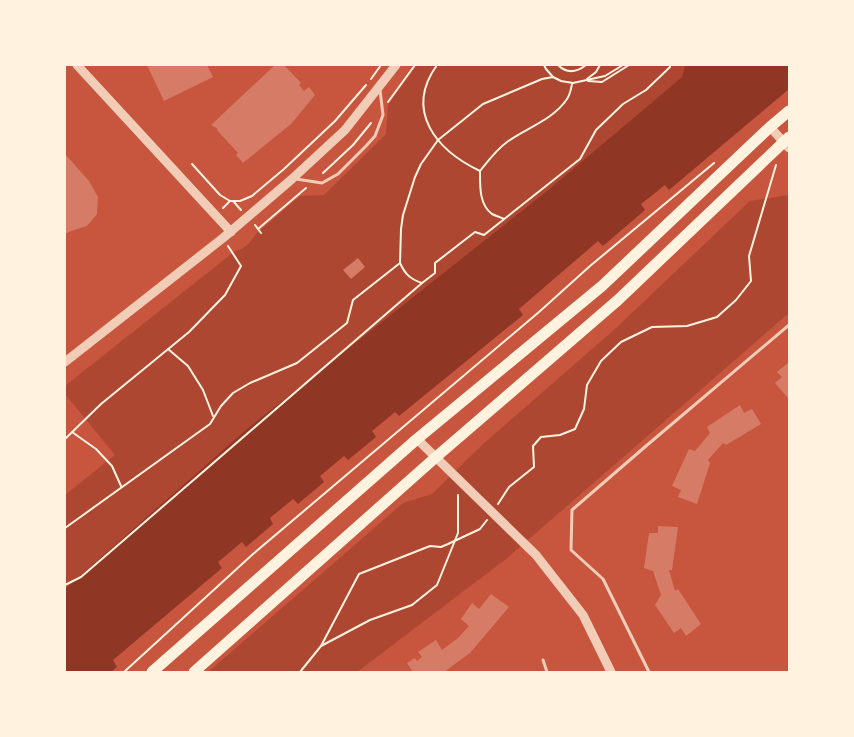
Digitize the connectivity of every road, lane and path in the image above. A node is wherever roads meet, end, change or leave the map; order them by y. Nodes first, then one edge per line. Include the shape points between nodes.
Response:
1 (77, 65) edge
2 (381, 65) edge
3 (396, 65) edge
4 (415, 65) edge
5 (437, 65) edge
6 (544, 65) edge
7 (558, 65) edge
8 (586, 65) edge
9 (600, 65) edge
10 (623, 65) edge
11 (629, 65) edge
12 (670, 65) edge
13 (552, 77) junction
14 (586, 81) junction
15 (573, 84) junction
16 (380, 87) junction
17 (384, 107) dead end
18 (789, 112) edge
19 (372, 122) dead end
20 (770, 127) junction
21 (438, 140) junction
22 (787, 142) edge
23 (778, 160) dead end
24 (716, 161) dead end
25 (192, 164) dead end
26 (480, 171) junction
27 (320, 176) dead end
28 (292, 179) junction
29 (306, 189) dead end
30 (504, 219) junction
31 (258, 229) dead end
32 (231, 232) junction
33 (223, 238) junction
34 (400, 263) junction
35 (422, 283) junction
36 (789, 326) edge
37 (168, 349) junction
38 (65, 362) edge
39 (214, 417) junction
40 (72, 432) junction
41 (417, 438) junction
42 (65, 439) edge
43 (436, 457) junction
44 (458, 479) junction
45 (122, 487) junction
46 (498, 503) dead end
47 (486, 521) dead end
48 (65, 528) edge
49 (65, 585) edge
50 (321, 646) junction
51 (543, 660) dead end
52 (124, 672) edge
53 (152, 672) edge
54 (194, 672) edge
55 (300, 672) edge
56 (547, 672) edge
57 (610, 672) edge
58 (649, 672) edge

1 - 32 street
2 - 25 path via 335,121 252,196 230,201 220,195
3 - 16 street
4 - 17 path
5 - 21 path via 422,103 430,128
6 - 13 path
7 - 8 path via 570,72
9 - 14 path
10 - 14 path via 605,76
11 - 14 path via 602,82
12 - 30 path via 646,90 623,104 596,130 580,159
13 - 15 path
13 - 21 path via 483,104
14 - 15 path
15 - 26 path via 560,108 506,143
16 - 28 street via 346,130
16 - 28 lane via 383,115 375,136 338,174 322,183
18 - 20 main road
19 - 27 path
20 - 22 street
20 - 41 main road via 602,286
21 - 26 path via 459,160
21 - 34 path via 414,177 403,215
22 - 43 main road via 618,300
23 - 46 path via 749,256 751,281 736,300 717,318 687,326 652,328 621,342 601,361 587,385 584,409 575,429 541,437 533,446 534,466 509,487
24 - 52 path via 253,554
26 - 30 path via 481,195 486,208
28 - 32 street
29 - 31 path
30 - 35 path via 484,235 475,232 435,263 435,273
32 - 33 street
33 - 37 path via 241,266 225,296
33 - 38 street
34 - 35 path via 413,280
34 - 39 path via 353,300 347,323 297,363 233,393
35 - 49 path via 82,577
36 - 58 lane via 572,510 571,550 603,579
37 - 39 path via 188,366
37 - 40 path
39 - 45 path via 210,424
40 - 42 path
40 - 45 path via 96,449 112,466
41 - 43 street
41 - 53 main road
43 - 44 street
43 - 54 main road
44 - 50 path via 458,532 437,585 412,604 370,620
44 - 57 street via 536,555 583,615
45 - 48 path
47 - 50 path via 480,529 441,547 430,546 359,574
50 - 55 path
51 - 56 lane

